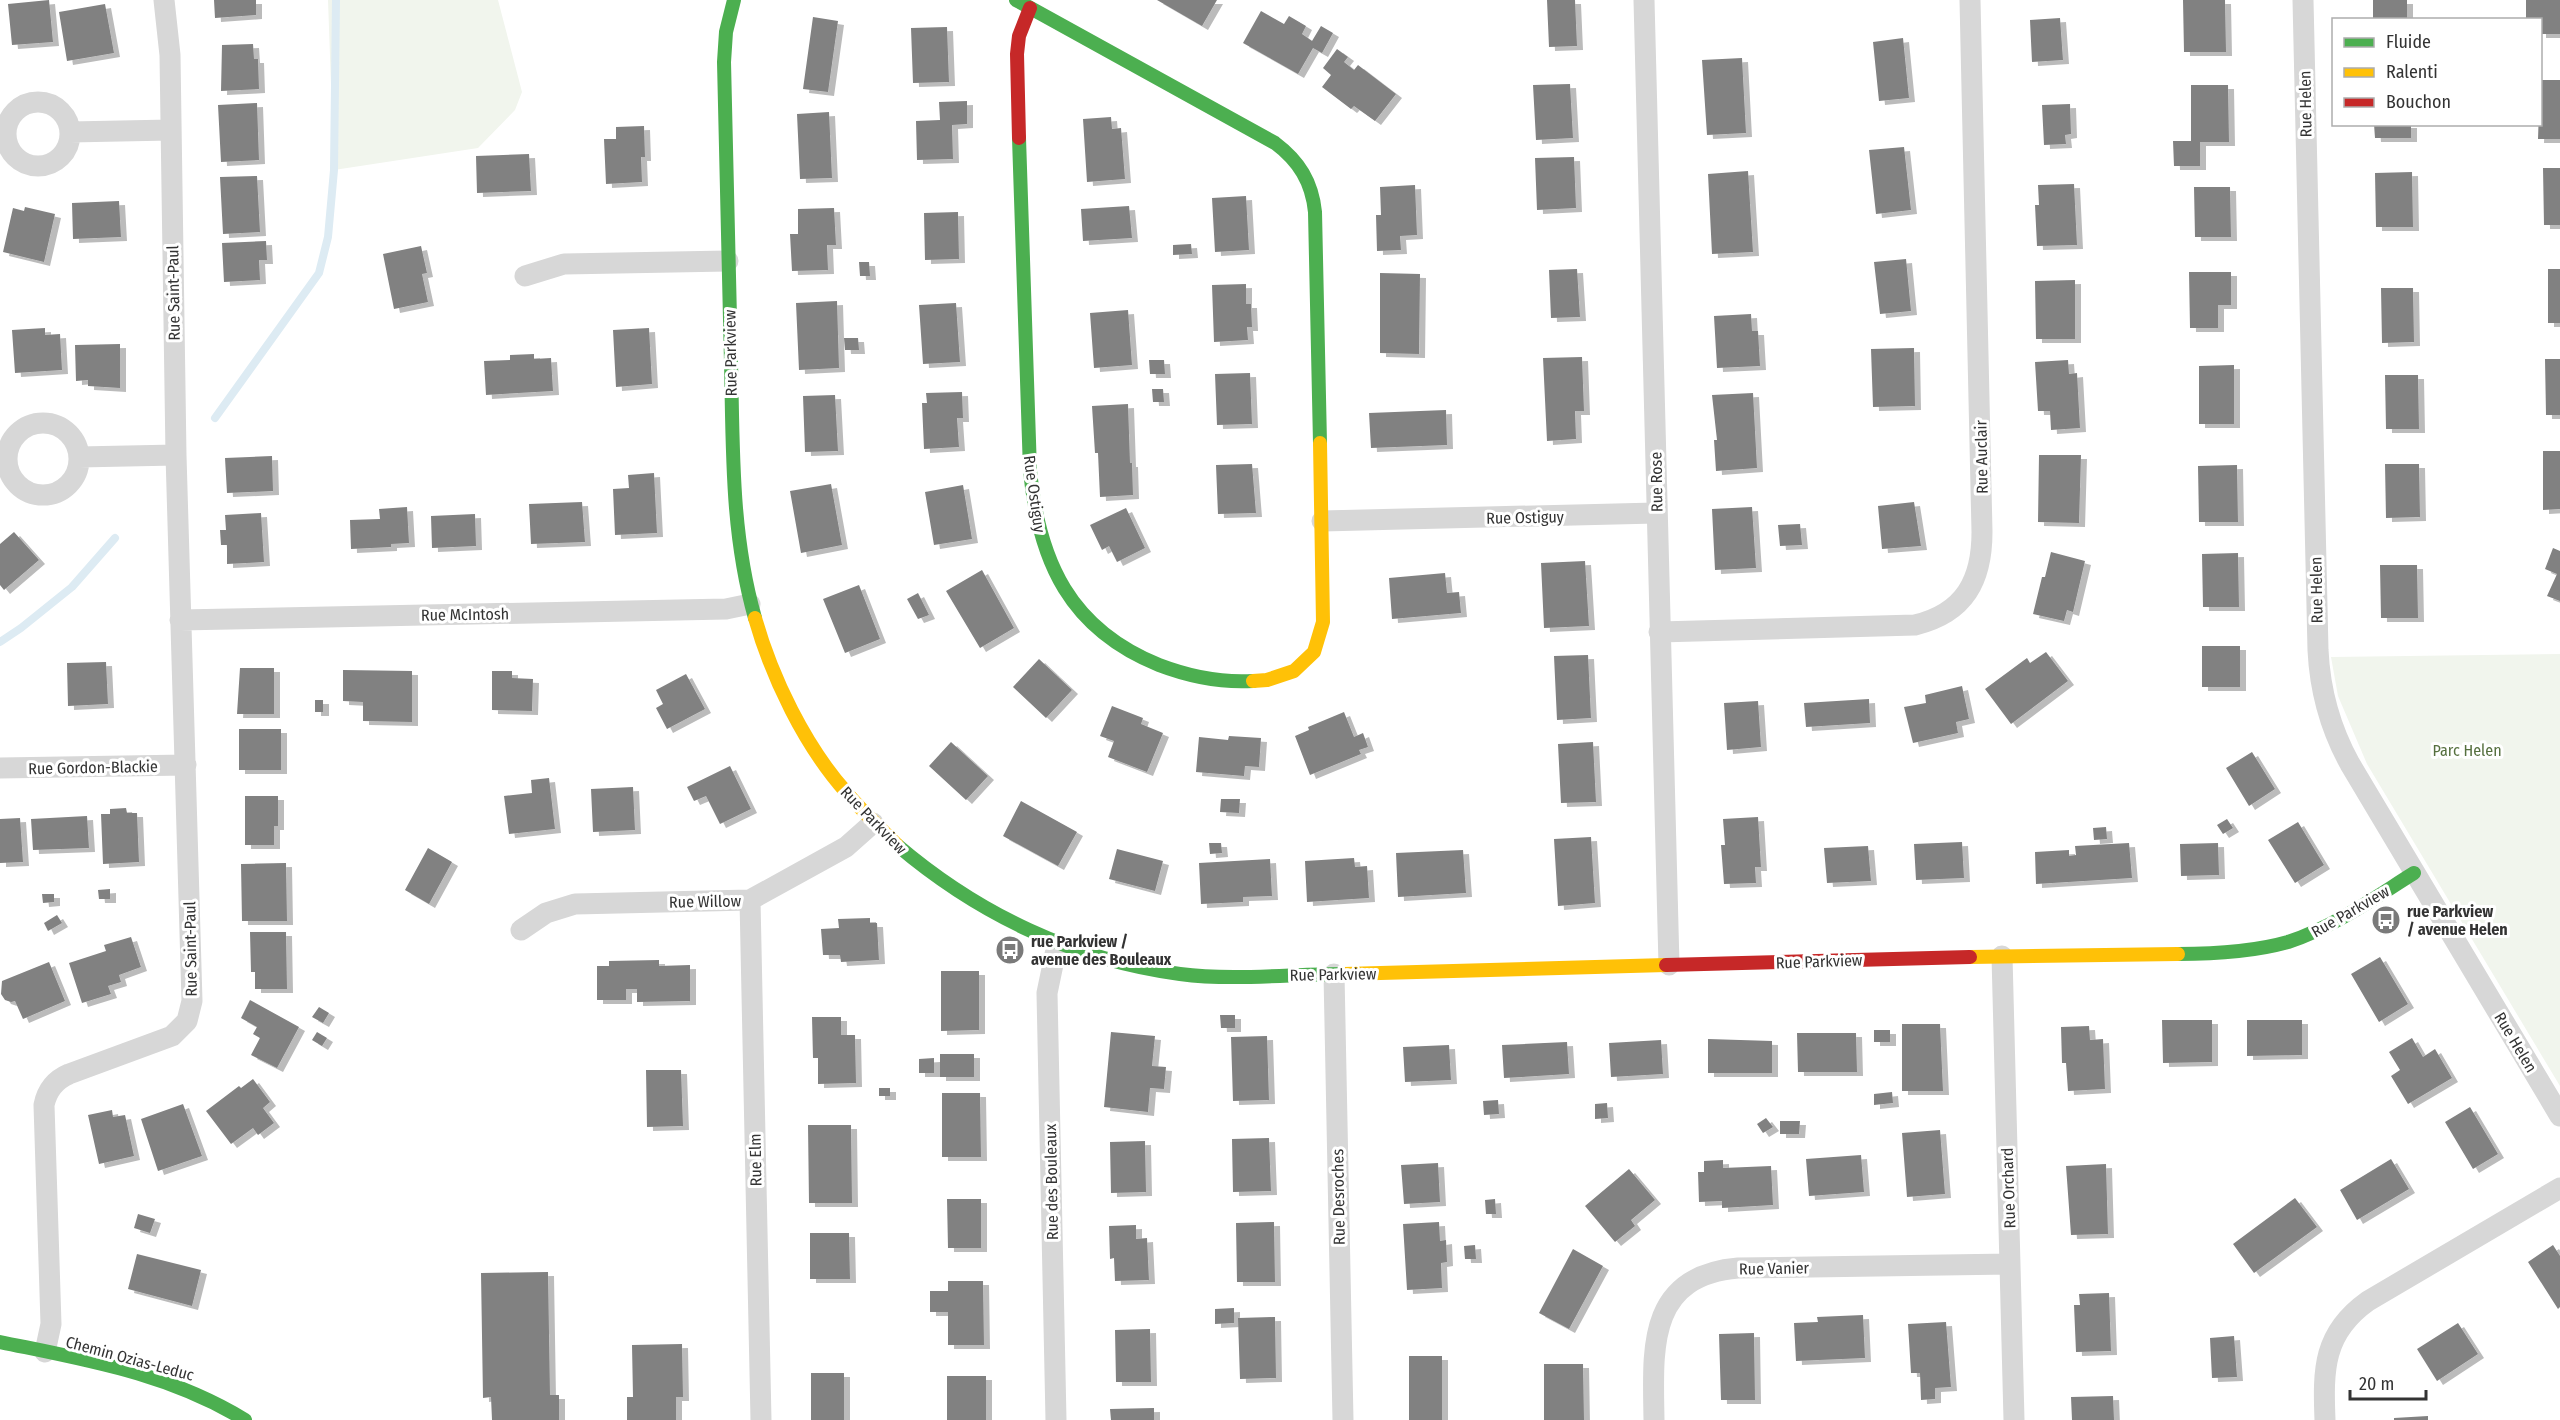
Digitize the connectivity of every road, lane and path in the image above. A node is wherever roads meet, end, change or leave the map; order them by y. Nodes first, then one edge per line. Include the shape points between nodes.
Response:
1 (164, 0) edge
2 (734, 0) edge
3 (1017, 0) edge
4 (1644, 0) edge
5 (1970, 0) edge
6 (2303, 0) edge
7 (1030, 8) junction
8 (171, 130) junction
9 (70, 132) dead end
10 (728, 261) junction
11 (525, 276) dead end
12 (176, 455) junction
13 (79, 457) dead end
14 (1656, 513) junction
15 (1322, 521) junction
16 (750, 604) junction
17 (180, 620) junction
18 (1659, 632) junction
19 (186, 765) junction
20 (0, 768) edge
21 (873, 823) junction
22 (2414, 873) junction
23 (750, 900) junction
24 (521, 930) dead end
25 (1057, 945) junction
26 (2002, 956) junction
27 (1669, 965) junction
28 (1334, 974) junction
29 (2560, 1116) edge
30 (2560, 1188) edge
31 (2010, 1264) junction
32 (0, 1342) edge
33 (45, 1352) junction
34 (245, 1420) edge
35 (760, 1420) edge
36 (1056, 1420) edge
37 (1343, 1420) edge
38 (1654, 1420) edge
39 (2014, 1420) edge
40 (2325, 1420) edge

1 - 8 street, Rue Saint-Paul via 170,54
2 - 10 street, Rue Parkview via 724,54
3 - 7 street, Rue Ostiguy
4 - 14 street, Rue Rose
5 - 18 street, Rue Auclair via 1982,532 1980,565 1973,584 1953,608 1915,625
6 - 22 street, Rue Helen via 2321,684 2342,749
7 - 15 street, Rue Ostiguy via 1275,143 1304,172 1312,190 1315,213
7 - 15 street, Rue Ostiguy via 1017,45 1029,448 1037,521 1060,583 1090,622 1144,660 1209,678 1283,678 1306,664 1321,640
8 - 9 street
8 - 12 street, Rue Saint-Paul
10 - 11 street via 564,264
10 - 16 street, Rue Parkview via 734,486 741,564
12 - 13 street
12 - 17 street, Rue Saint-Paul
14 - 15 street, Rue Ostiguy
14 - 18 street, Rue Rose
16 - 17 street, Rue McIntosh via 726,609
16 - 21 street, Rue Parkview via 768,662 789,708 831,773
17 - 19 street, Rue Saint-Paul
18 - 27 street, Rue Rose
19 - 20 street, Rue Gordon-Blackie
19 - 33 street, Rue Saint-Paul via 190,1014 172,1036 69,1074 48,1092 44,1120 51,1324
21 - 23 street, Rue Willow via 846,847
21 - 25 street, Rue Parkview via 924,869 974,905
22 - 26 street, Rue Parkview via 2322,929 2273,946 2216,952
22 - 29 street, Rue Helen
23 - 24 street, Rue Willow via 575,904 546,913
23 - 35 street, Rue Elm
25 - 28 street, Rue Parkview via 1111,961 1179,974
25 - 36 street, Rue des Bouleaux via 1047,993
26 - 27 street, Rue Parkview
26 - 31 street, Rue Orchard
27 - 28 street, Rue Parkview
28 - 37 street, Rue Desroches
30 - 40 street via 2351,1314 2338,1331 2326,1360
31 - 38 street, Rue Vanier via 1745,1268 1705,1275 1677,1294 1659,1323 1653,1356
31 - 39 street, Rue Orchard
32 - 33 street, Chemin Ozias-Leduc
33 - 34 street, Chemin Ozias-Leduc via 160,1380 201,1395

